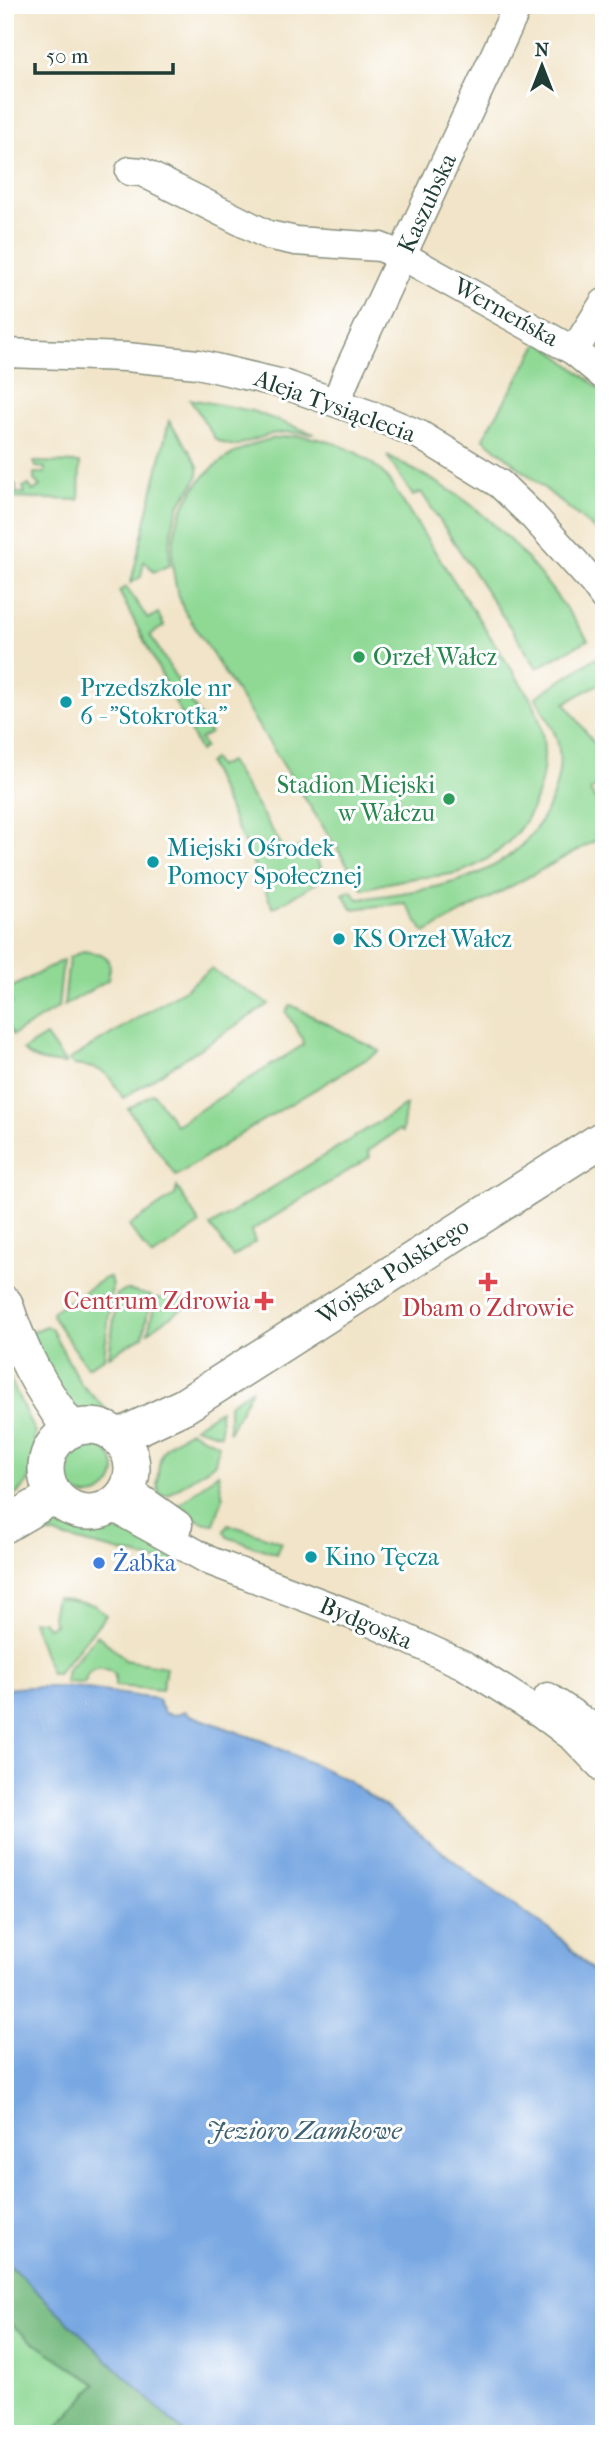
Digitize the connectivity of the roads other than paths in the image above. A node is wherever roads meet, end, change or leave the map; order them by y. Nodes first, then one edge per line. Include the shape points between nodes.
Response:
1 (517, 5) edge
2 (130, 171) dead end
3 (403, 256) junction
4 (604, 303) edge
5 (575, 351) junction
6 (5, 353) edge
7 (604, 376) edge
8 (337, 401) junction
9 (604, 597) edge
10 (604, 1138) edge
11 (5, 1304) edge
12 (5, 1351) edge
13 (61, 1437) junction
14 (123, 1445) junction
15 (54, 1496) junction
16 (119, 1498) junction
17 (5, 1525) edge
18 (592, 1728) edge
19 (604, 1769) edge

1 - 3 street, Kaszubska
2 - 3 street, Werneńska via 142,172 268,235 380,247
3 - 5 street, Werneńska
3 - 8 street, Kaszubska
4 - 5 street
5 - 7 street, Werneńska
6 - 8 street, Aleja Tysiąclecia via 198,364
8 - 9 street, Aleja Tysiąclecia via 420,435 499,484
10 - 14 main road, Wojska Polskiego
11 - 13 main road
12 - 13 main road
13 - 14 main road via 83,1426 95,1426
13 - 15 main road via 45,1465
14 - 16 main road via 132,1465 131,1478
15 - 16 main road via 87,1513
15 - 17 main road
16 - 18 street, Bydgoska via 210,1561 368,1621 464,1665 542,1714
18 - 19 street, Bydgoska

